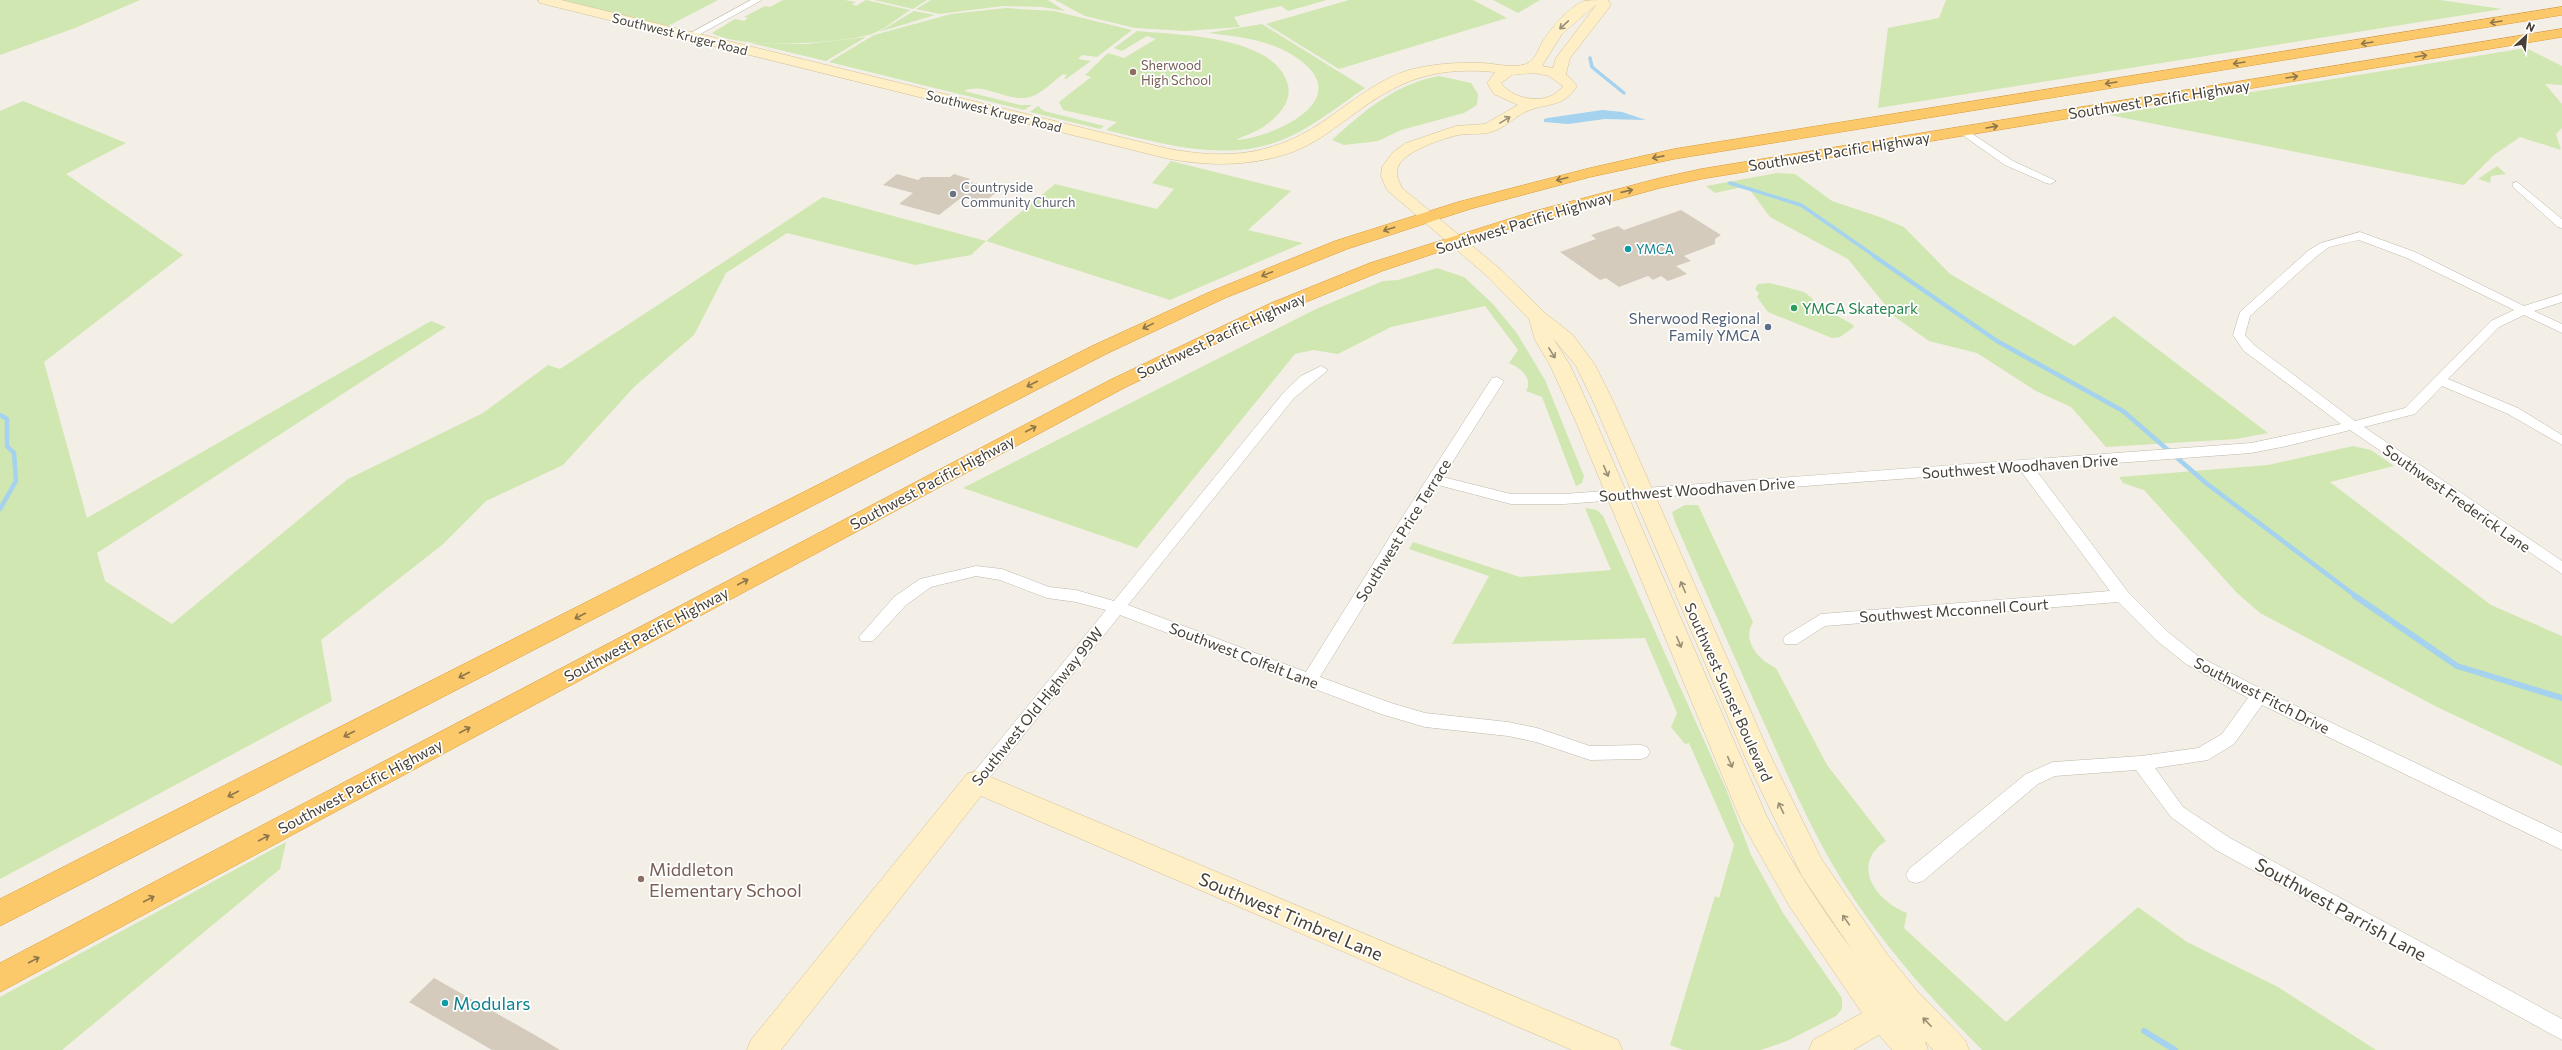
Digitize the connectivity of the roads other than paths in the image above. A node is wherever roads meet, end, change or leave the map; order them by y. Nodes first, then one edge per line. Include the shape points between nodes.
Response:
1 (545, 0) edge
2 (758, 0) edge
3 (1594, 0) edge
4 (1602, 0) edge
5 (2562, 11) edge
6 (2562, 33) edge
7 (690, 36) junction
8 (1528, 69) junction
9 (1430, 70) junction
10 (1512, 70) junction
11 (1559, 75) junction
12 (1498, 88) junction
13 (1546, 102) junction
14 (1468, 129) junction
15 (1965, 132) junction
16 (2050, 181) dead end
17 (2518, 185) dead end
18 (1426, 217) junction
19 (2562, 225) edge
20 (1455, 241) junction
21 (2562, 298) edge
22 (2525, 310) junction
23 (1538, 317) junction
24 (2562, 329) edge
25 (1321, 370) dead end
26 (1497, 381) dead end
27 (2441, 381) junction
28 (2353, 426) junction
29 (2562, 441) edge
30 (2025, 466) junction
31 (1434, 479) junction
32 (1642, 492) junction
33 (1616, 495) junction
34 (2562, 569) edge
35 (2122, 596) junction
36 (1116, 607) junction
37 (867, 637) dead end
38 (1791, 640) dead end
39 (1310, 680) junction
40 (2259, 696) junction
41 (1641, 752) dead end
42 (2141, 763) junction
43 (976, 782) junction
44 (2562, 842) edge
45 (1916, 875) dead end
46 (0, 913) edge
47 (0, 978) edge
48 (1907, 1002) junction
49 (1881, 1018) junction
50 (2562, 1030) edge
51 (762, 1050) edge
52 (1607, 1050) edge
53 (1824, 1050) edge
54 (1912, 1050) edge
55 (1954, 1050) edge

1 - 7 main road, Southwest Kruger Road
2 - 7 street
3 -> 8 main road via 1562,26 1554,35 1541,61
4 - 11 main road via 1604,5 1563,58
5 -> 18 highway, Southwest Pacific Highway via 1674,154 1543,184
15 -> 6 highway, Southwest Pacific Highway
7 - 9 main road, Southwest Kruger Road via 1160,152 1204,158 1252,156 1293,146 1394,81
8 - 10 main road, Southwest Kruger Road
8 - 11 main road, Southwest Kruger Road
9 - 10 main road, Southwest Kruger Road via 1452,66
9 - 12 main road, Southwest Kruger Road via 1462,72
10 - 12 main road via 1496,78
11 - 13 main road via 1570,86 1568,92 1563,97
12 - 13 main road, Southwest Kruger Road via 1522,101
12 - 14 main road via 1494,109
14 -> 13 main road via 1488,128 1504,121 1520,109
14 - 18 main road, Southwest Sunset Boulevard via 1412,146 1399,155 1390,167 1389,176 1395,190
15 - 16 street via 2009,163
20 -> 15 highway, Southwest Pacific Highway via 1582,203 1694,176 1798,157
17 - 19 street
18 - 20 main road, Southwest Sunset Boulevard
18 -> 46 highway, Southwest Pacific Highway via 1341,245 1259,277 1099,350
20 - 23 main road, Southwest Sunset Boulevard via 1493,272
47 -> 20 highway, Southwest Pacific Highway via 1117,384 1300,298 1376,267
21 - 22 street, Southwest Woodhaven Drive
22 - 24 street
22 - 27 street, Southwest Woodhaven Drive via 2495,324
22 - 28 street, Southwest Frederick Lane via 2411,255 2360,236 2325,245 2244,315 2239,335 2249,348
23 - 32 main road, Southwest Sunset Boulevard via 1566,339 1585,365
23 -> 33 main road, Southwest Sunset Boulevard via 1544,340 1560,365
25 - 36 street, Southwest Old Highway 99W via 1306,379 1289,395
26 - 31 street, Southwest Price Terrace
27 - 28 street, Southwest Woodhaven Drive via 2410,411
27 - 29 street via 2513,411
28 - 30 street, Southwest Woodhaven Drive via 2251,448
28 - 34 street, Southwest Frederick Lane
30 - 32 street, Southwest Woodhaven Drive
30 - 35 street, Southwest Fitch Drive
31 - 33 street, Southwest Woodhaven Drive via 1511,499 1564,499
31 - 39 street, Southwest Price Terrace
32 - 33 street, Southwest Woodhaven Drive
48 -> 32 main road, Southwest Sunset Boulevard via 1876,964 1833,901 1793,831
33 -> 49 main road, Southwest Sunset Boulevard via 1755,821 1798,896
35 - 38 street, Southwest Mcconnell Court via 1821,620
35 - 40 street, Southwest Fitch Drive via 2162,636 2192,660
36 - 37 street, Southwest Colfelt Lane via 1076,596 1047,592 1002,575 976,571 926,583 900,601
36 - 39 street, Southwest Colfelt Lane
36 - 43 street, Southwest Old Highway 99W
39 - 41 street, Southwest Colfelt Lane via 1387,709 1425,720 1508,728 1590,753
40 - 42 street via 2228,739 2202,755
40 - 44 street, Southwest Fitch Drive
42 - 45 street via 2053,769 2032,779
42 - 50 street, Southwest Parrish Lane via 2177,812 2223,844
43 - 51 main road, Southwest Old Highway 99W
43 - 52 main road, Southwest Timbrel Lane
48 - 49 main road
55 -> 48 main road, Southwest Sunset Boulevard
49 - 53 main road
49 - 54 main road, Southwest Sunset Boulevard

